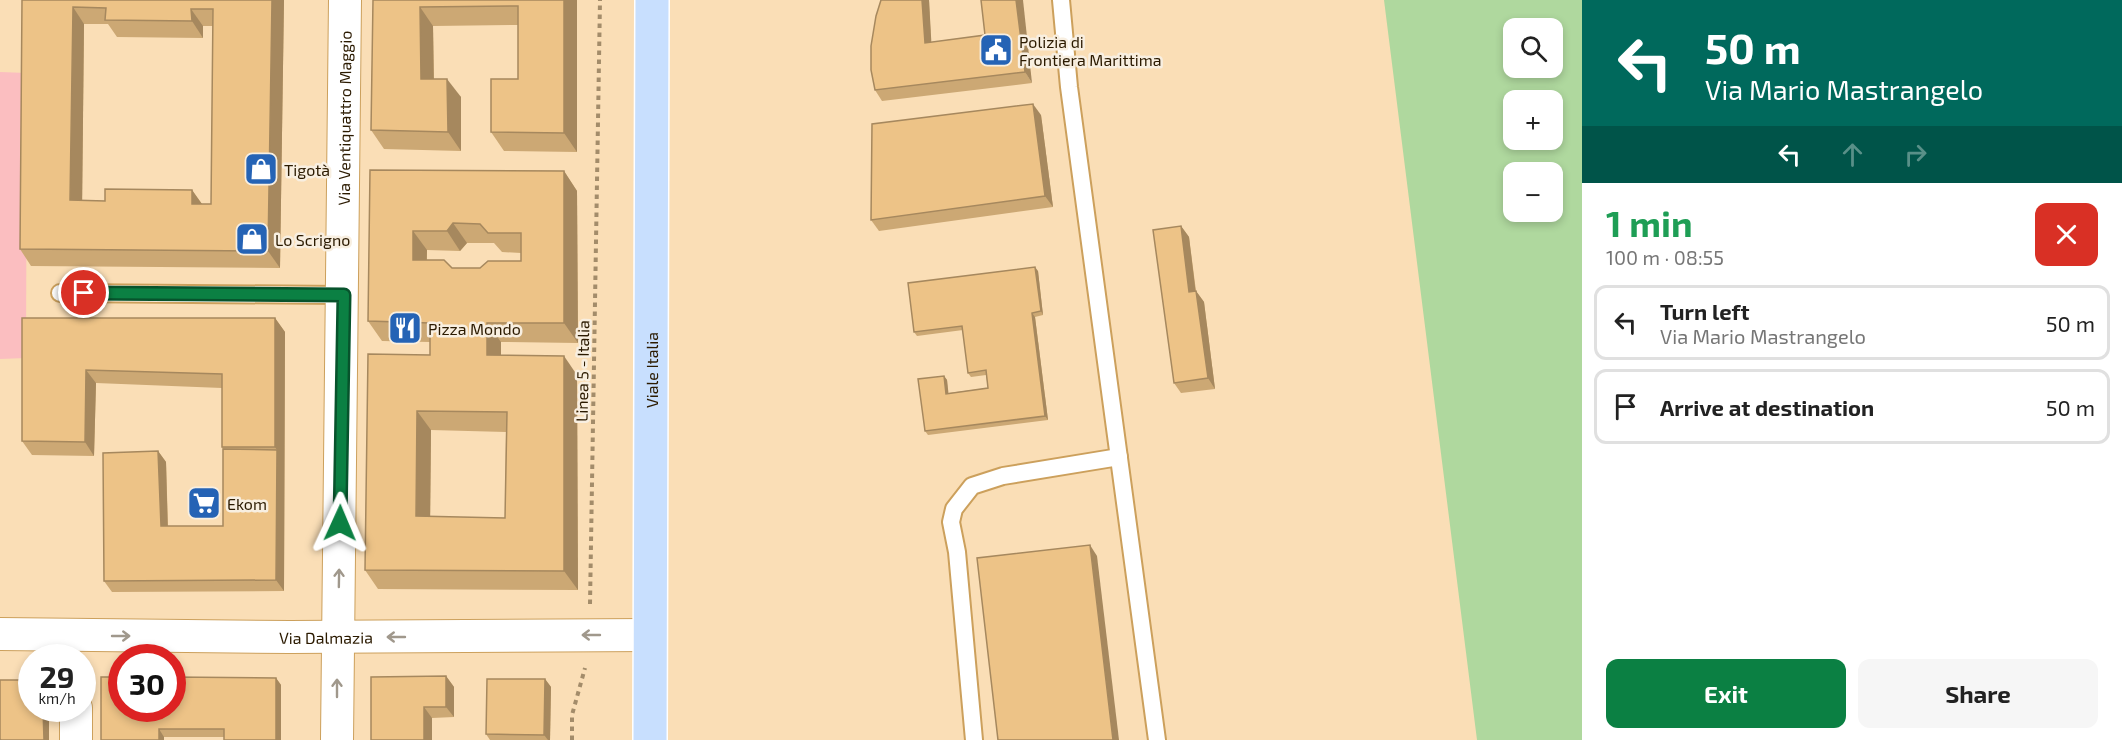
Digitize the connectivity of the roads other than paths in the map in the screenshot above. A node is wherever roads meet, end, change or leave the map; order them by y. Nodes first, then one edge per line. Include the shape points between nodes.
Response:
1 (345, 0) edge
2 (652, 0) edge
3 (1061, 0) edge
4 (60, 293) dead end
5 (344, 295) junction
6 (1119, 457) junction
7 (0, 634) edge
8 (650, 635) junction
9 (338, 636) junction
10 (64, 644) edge
11 (96, 645) edge
12 (76, 722) edge
13 (76, 740) edge
14 (337, 740) edge
15 (650, 740) edge
16 (974, 740) edge
17 (1157, 740) edge

1 - 5 street, Via Ventiquattro Maggio
2 - 8 main road, Viale Italia
3 - 6 lane via 1069,87
4 - 5 lane
9 -> 5 street, Via Ventiquattro Maggio
6 - 16 lane via 1003,476 972,486 954,508 951,522
6 - 17 lane
7 - 10 street, Via Dalmazia
8 -> 9 street, Via Dalmazia
8 - 15 main road, Viale Italia
11 -> 9 street, Via Dalmazia
14 -> 9 street, Via Ventiquattro Maggio
12 - 13 street

